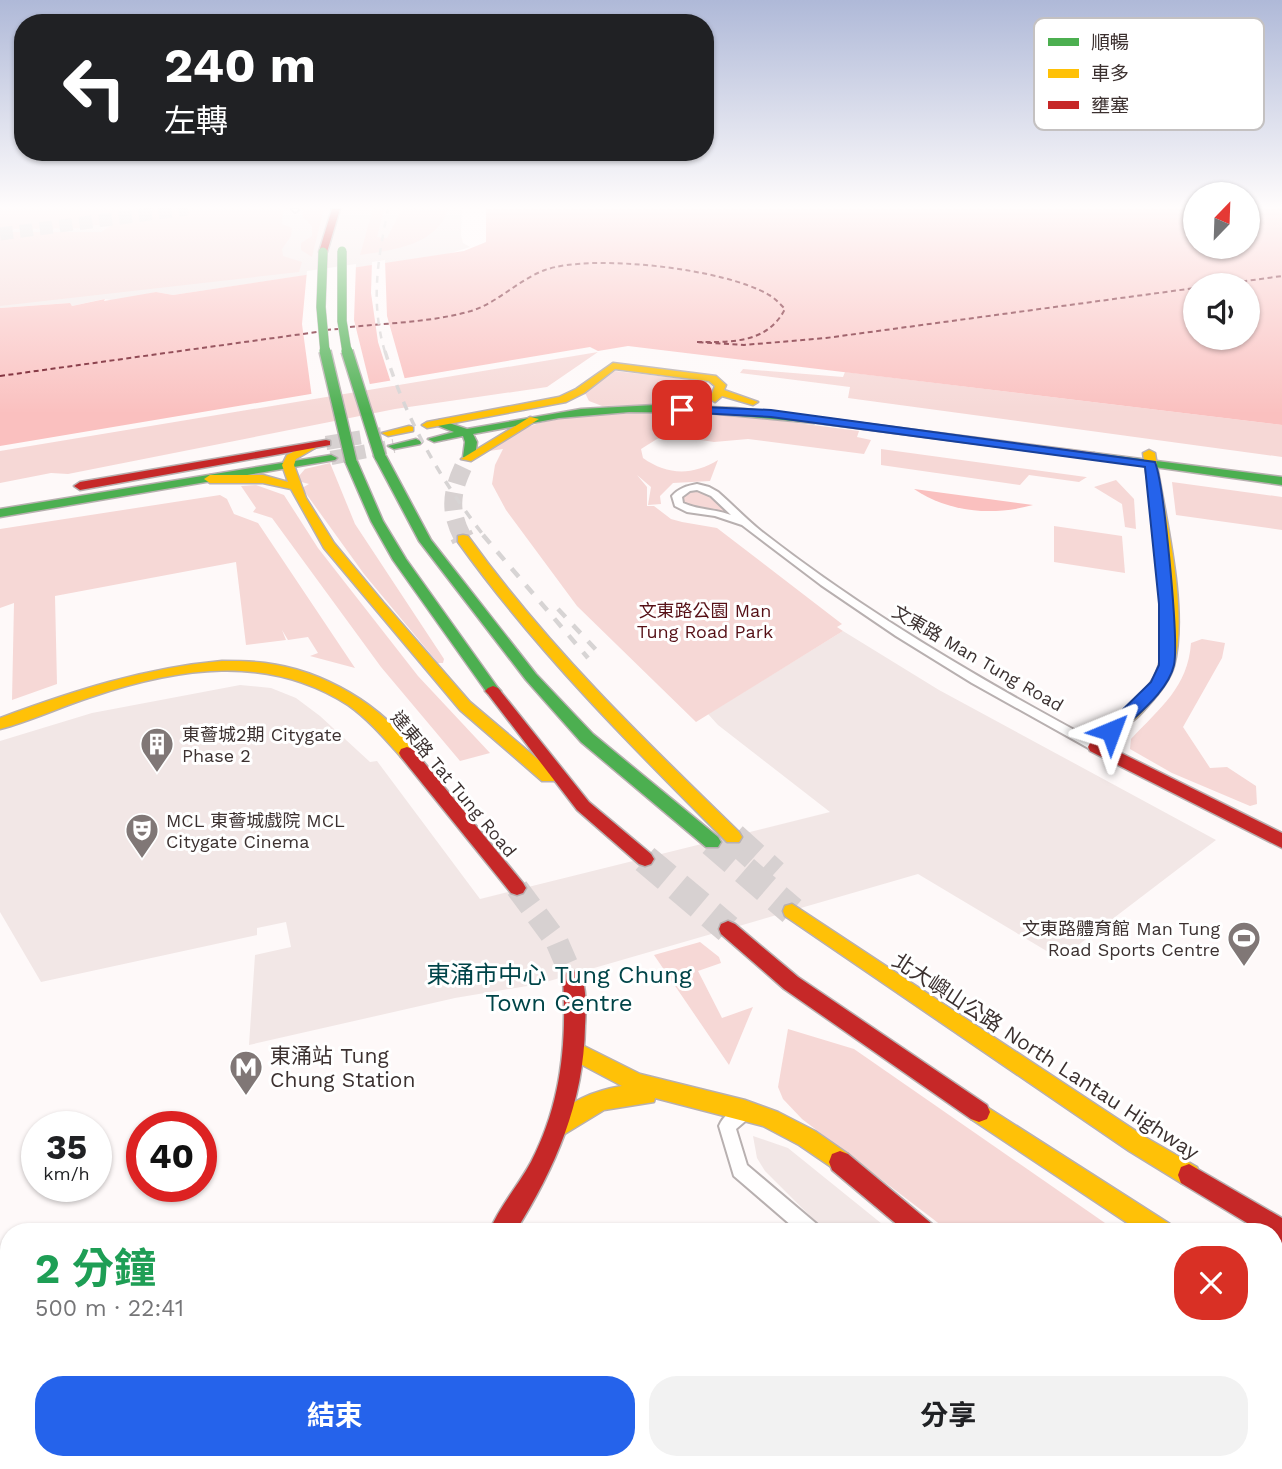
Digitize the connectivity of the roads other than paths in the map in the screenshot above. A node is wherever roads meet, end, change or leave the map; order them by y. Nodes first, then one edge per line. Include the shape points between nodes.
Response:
1 (321, 278) edge
2 (342, 278) edge
3 (580, 391) junction
4 (719, 392) junction
5 (709, 409) junction
6 (602, 411) junction
7 (534, 419) junction
8 (468, 432) junction
9 (413, 435) dead end
10 (387, 445) junction
11 (322, 449) junction
12 (1150, 458) junction
13 (288, 465) junction
14 (1282, 469) edge
15 (210, 479) junction
16 (1282, 481) edge
17 (296, 487) junction
18 (0, 501) edge
19 (0, 513) edge
20 (744, 523) junction
21 (463, 539) tunnel mouth
22 (0, 724) edge
23 (1096, 747) junction
24 (583, 806) junction
25 (733, 836) tunnel mouth
26 (1282, 841) edge
27 (712, 842) tunnel mouth
28 (645, 859) tunnel mouth
29 (517, 888) tunnel mouth
30 (799, 909) tunnel mouth
31 (727, 929) tunnel mouth
32 (573, 979) tunnel mouth
33 (578, 1052) junction
34 (678, 1097) junction
35 (744, 1111) junction
36 (560, 1129) junction
37 (507, 1223) edge
38 (802, 1223) edge
39 (913, 1223) edge
40 (1148, 1223) edge
41 (1269, 1223) edge

1 - 24 main road, bridge via 321,355 351,461 377,521 439,620
2 - 10 main road, bridge via 347,352
3 - 4 main road via 608,367 618,366 712,378 720,382
3 - 6 main road via 583,402
3 - 8 main road via 555,402 434,429
4 - 5 main road
4 - 12 main road via 750,402
5 - 6 main road
5 - 12 main road
6 - 7 main road
7 - 8 main road
7 - 8 main road via 468,458 473,442
9 - 10 main road
10 - 27 main road via 432,551 531,677 587,738
11 - 13 main road
11 - 13 main road via 291,457
11 - 18 main road
12 - 14 main road
12 - 16 main road
12 - 23 main road via 1166,604 1167,665 1157,684
13 - 15 main road
13 - 17 main road
15 - 17 main road via 263,479
15 - 19 main road
17 - 24 main road via 329,545 454,694
20 - 20 street, 文東路 Man Tung Road via 685,508 678,504 677,496 688,489 710,490
20 - 23 street, 文東路 Man Tung Road via 874,620
21 - 25 main road via 569,670 645,753
22 - 29 main road, 達東路 Tat Tung Road via 90,691 194,665 237,663 290,673 337,692 395,740
23 - 26 main road, 文東路 Man Tung Road
24 - 28 main road
30 - 41 main road, 北大嶼山公路 North Lantau Highway via 886,977 1137,1144
31 - 40 main road via 791,983
32 - 33 main road
33 - 34 main road via 606,1074
33 - 36 main road
34 - 35 main road
34 - 36 main road via 606,1096 577,1112
35 - 38 street via 727,1126 740,1170
35 - 39 main road via 774,1120 824,1150
36 - 37 main road via 534,1184

